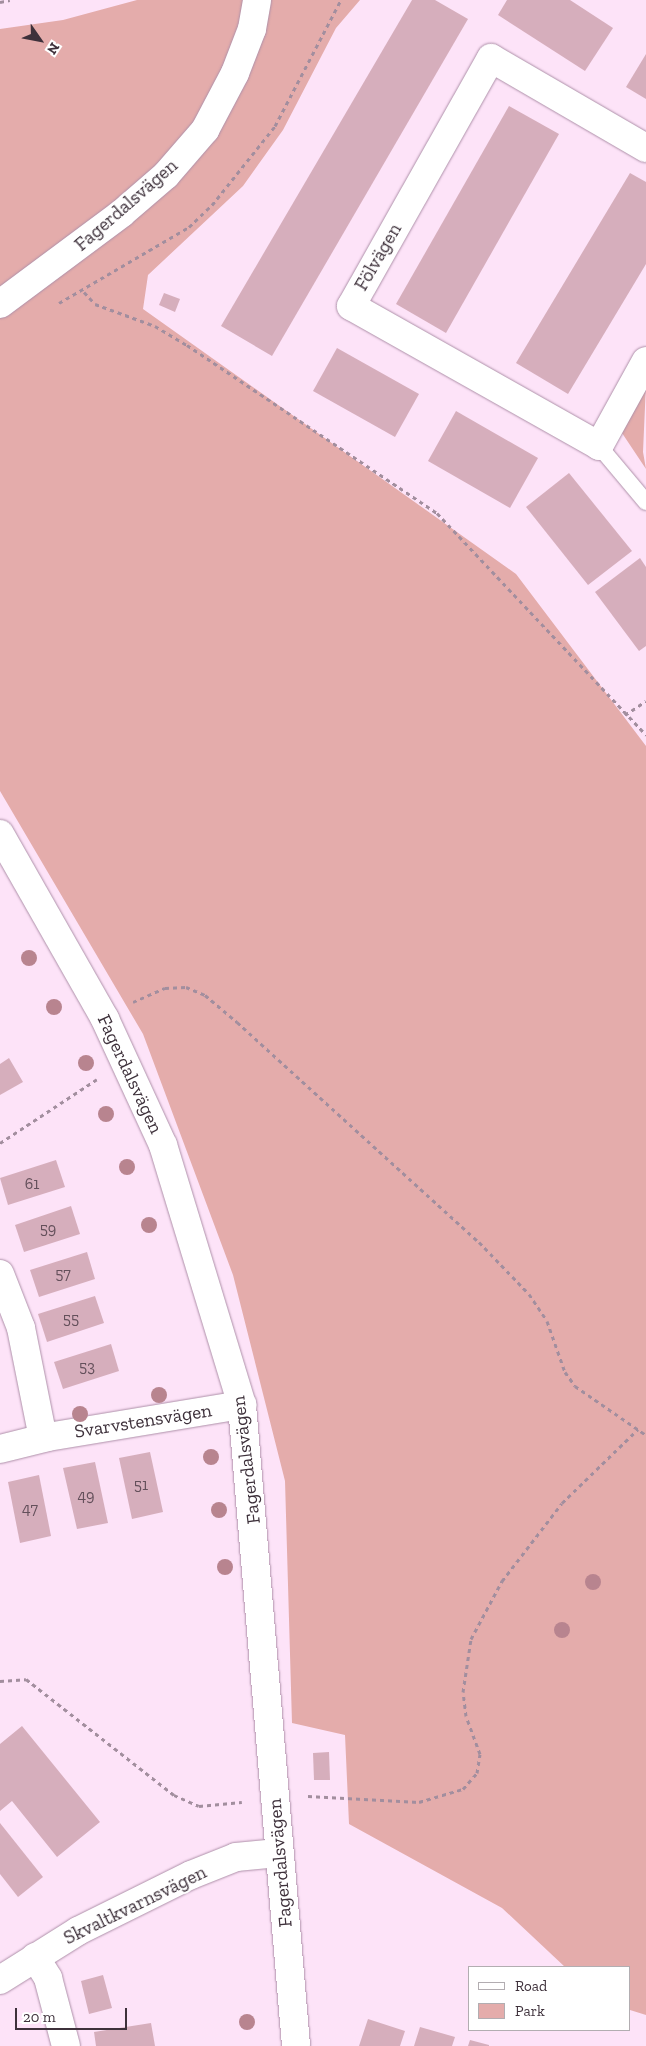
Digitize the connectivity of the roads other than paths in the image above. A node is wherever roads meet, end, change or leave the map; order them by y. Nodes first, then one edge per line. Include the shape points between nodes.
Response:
1 (257, 0) edge
2 (646, 148) edge
3 (0, 304) edge
4 (646, 361) edge
5 (599, 446) junction
6 (646, 502) edge
7 (0, 834) edge
8 (0, 1274) edge
9 (242, 1405) junction
10 (43, 1438) junction
11 (0, 1449) edge
12 (278, 1853) junction
13 (35, 1957) junction
14 (0, 1980) edge
15 (66, 2046) edge
16 (296, 2046) edge

1 - 3 street, Fagerdalsvägen via 252,29 236,73 205,130 166,175
2 - 5 street, Fölvägen via 492,58 351,306
4 - 5 street
5 - 6 lane
7 - 9 street, Fagerdalsvägen via 105,1019 163,1145
8 - 10 street via 21,1328
9 - 10 street, Svarvstensvägen
9 - 12 street, Fagerdalsvägen
10 - 11 street, Svarvstensvägen
12 - 13 street, Skvaltkvarnsvägen via 236,1858 191,1875
12 - 16 street, Fagerdalsvägen
13 - 14 street, Skvaltkvarnsvägen
13 - 15 street via 48,1978

